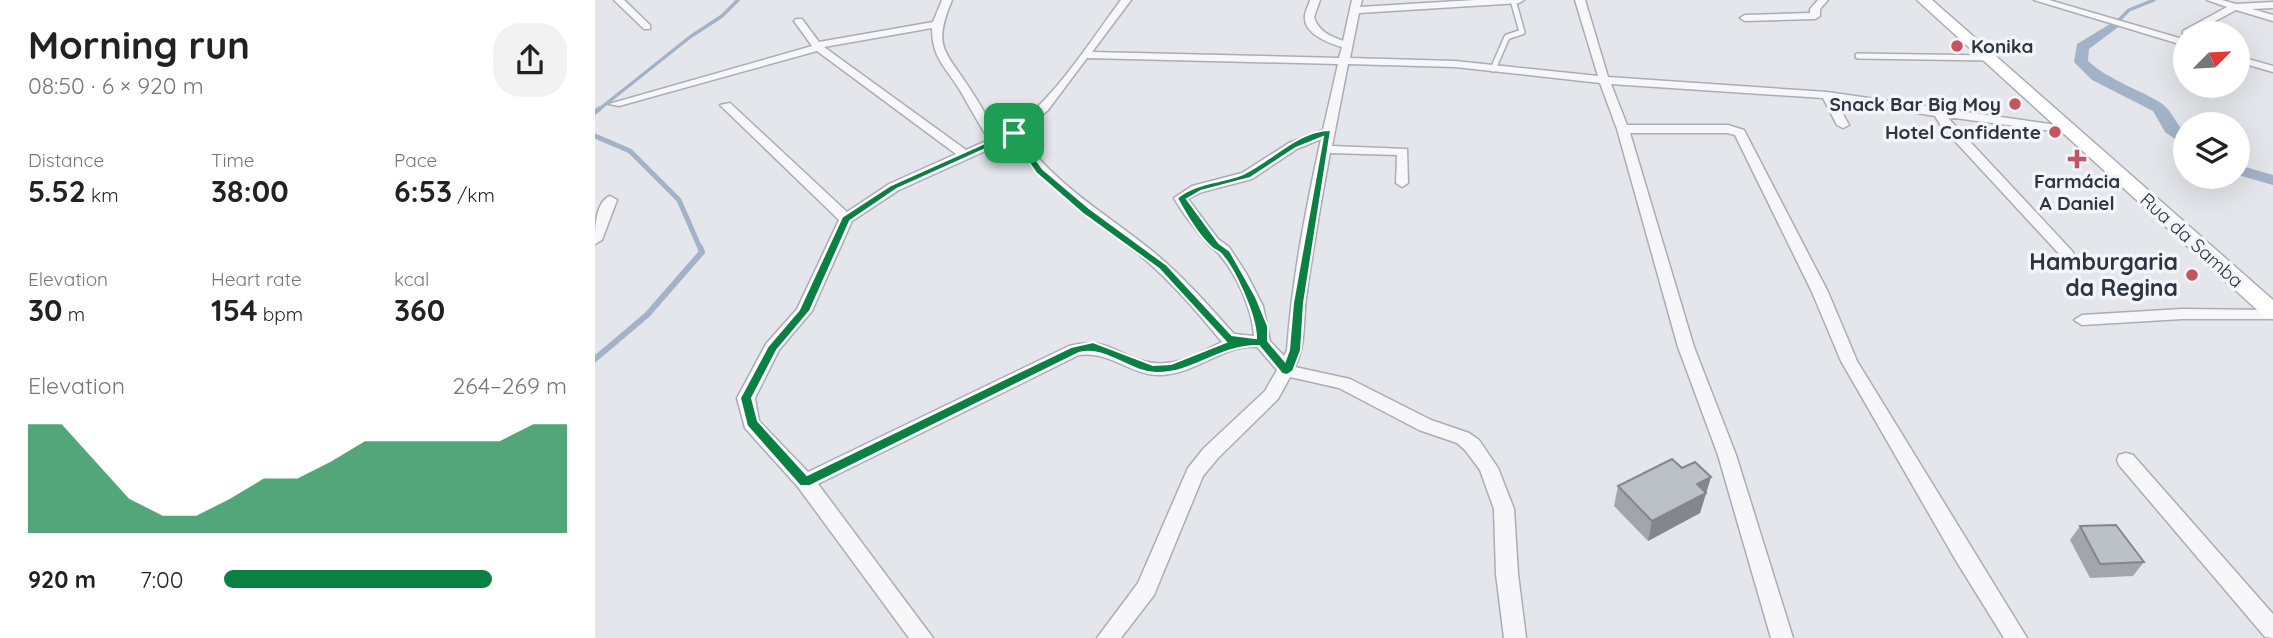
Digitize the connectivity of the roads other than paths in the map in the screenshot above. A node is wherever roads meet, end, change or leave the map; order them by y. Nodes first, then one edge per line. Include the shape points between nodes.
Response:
1 (619, 0) edge
2 (947, 0) edge
3 (1126, 0) edge
4 (1315, 0) edge
5 (1513, 0) edge
6 (1519, 0) edge
7 (1580, 0) edge
8 (1823, 0) edge
9 (1924, 0) edge
10 (1933, 0) edge
11 (2039, 0) edge
12 (2212, 0) edge
13 (1357, 5) edge
14 (2273, 5) edge
15 (2235, 8) junction
16 (1745, 18) dead end
17 (2273, 18) edge
18 (799, 21) dead end
19 (2210, 21) edge
20 (937, 24) junction
21 (647, 27) dead end
22 (2173, 40) edge
23 (1347, 45) junction
24 (818, 46) junction
25 (1087, 55) junction
26 (1858, 56) dead end
27 (1990, 58) junction
28 (1344, 60) junction
29 (2251, 63) edge
30 (1493, 69) junction
31 (2273, 69) edge
32 (1604, 80) junction
33 (1827, 95) junction
34 (615, 104) dead end
35 (726, 105) dead end
36 (1940, 113) junction
37 (1843, 125) dead end
38 (2067, 129) junction
39 (1623, 130) junction
40 (1328, 132) junction
41 (1014, 133) junction
42 (996, 142) junction
43 (1324, 149) junction
44 (965, 155) junction
45 (1402, 183) dead end
46 (610, 200) dead end
47 (846, 219) junction
48 (595, 240) edge
49 (2067, 254) dead end
50 (2245, 278) junction
51 (2273, 306) edge
52 (2082, 320) dead end
53 (1238, 341) junction
54 (1262, 342) junction
55 (1287, 371) junction
56 (2126, 460) dead end
57 (805, 482) junction
58 (2273, 630) edge
59 (922, 638) edge
60 (1108, 638) edge
61 (1515, 638) edge
62 (1782, 638) edge
63 (2016, 638) edge

1 - 21 street
2 - 20 street
3 - 25 street
4 - 23 street via 1309,17 1312,27
5 - 6 street
5 - 13 street
5 - 30 lane via 1523,32 1507,37
7 - 32 street
8 - 16 street via 1815,16
9 - 27 main road, Rua da Samba
10 - 50 main road, Rua da Samba
11 - 22 street
12 - 15 street
13 - 23 street
14 - 15 street
15 - 17 street
15 - 19 street
18 - 24 street
20 - 24 street
20 - 42 street via 942,59
23 - 28 street
24 - 34 street
24 - 44 street
25 - 28 street
25 - 41 street via 1044,108
26 - 27 lane
27 - 38 main road, Rua da Samba
28 - 30 street
28 - 40 street
29 - 31 street
30 - 32 street
32 - 33 street
32 - 39 street
33 - 36 street
33 - 37 street
35 - 47 street
36 - 38 street
36 - 49 street via 1945,124
38 - 50 main road, Rua da Samba
39 - 62 street via 1686,347 1727,455
39 - 63 street via 1728,129 1740,133 1820,292 1849,361
40 - 43 street
40 - 54 street via 1293,146 1247,176 1181,198 1215,246 1225,251 1251,297 1262,326
41 - 42 street
41 - 53 street via 1039,171 1163,267 1229,339
42 - 44 street
43 - 45 street via 1403,152
43 - 55 street via 1298,303 1295,350
44 - 47 street via 894,187
46 - 48 street
47 - 57 street via 804,311 772,348 746,398 751,423
50 - 51 main road
51 - 52 street
53 - 54 street
53 - 57 street via 1173,368 1152,369 1093,346 1075,350
54 - 55 street
55 - 60 street via 1272,395 1195,473 1146,589
55 - 61 street via 1334,379 1472,445 1489,468 1504,509
56 - 58 street
57 - 59 street

